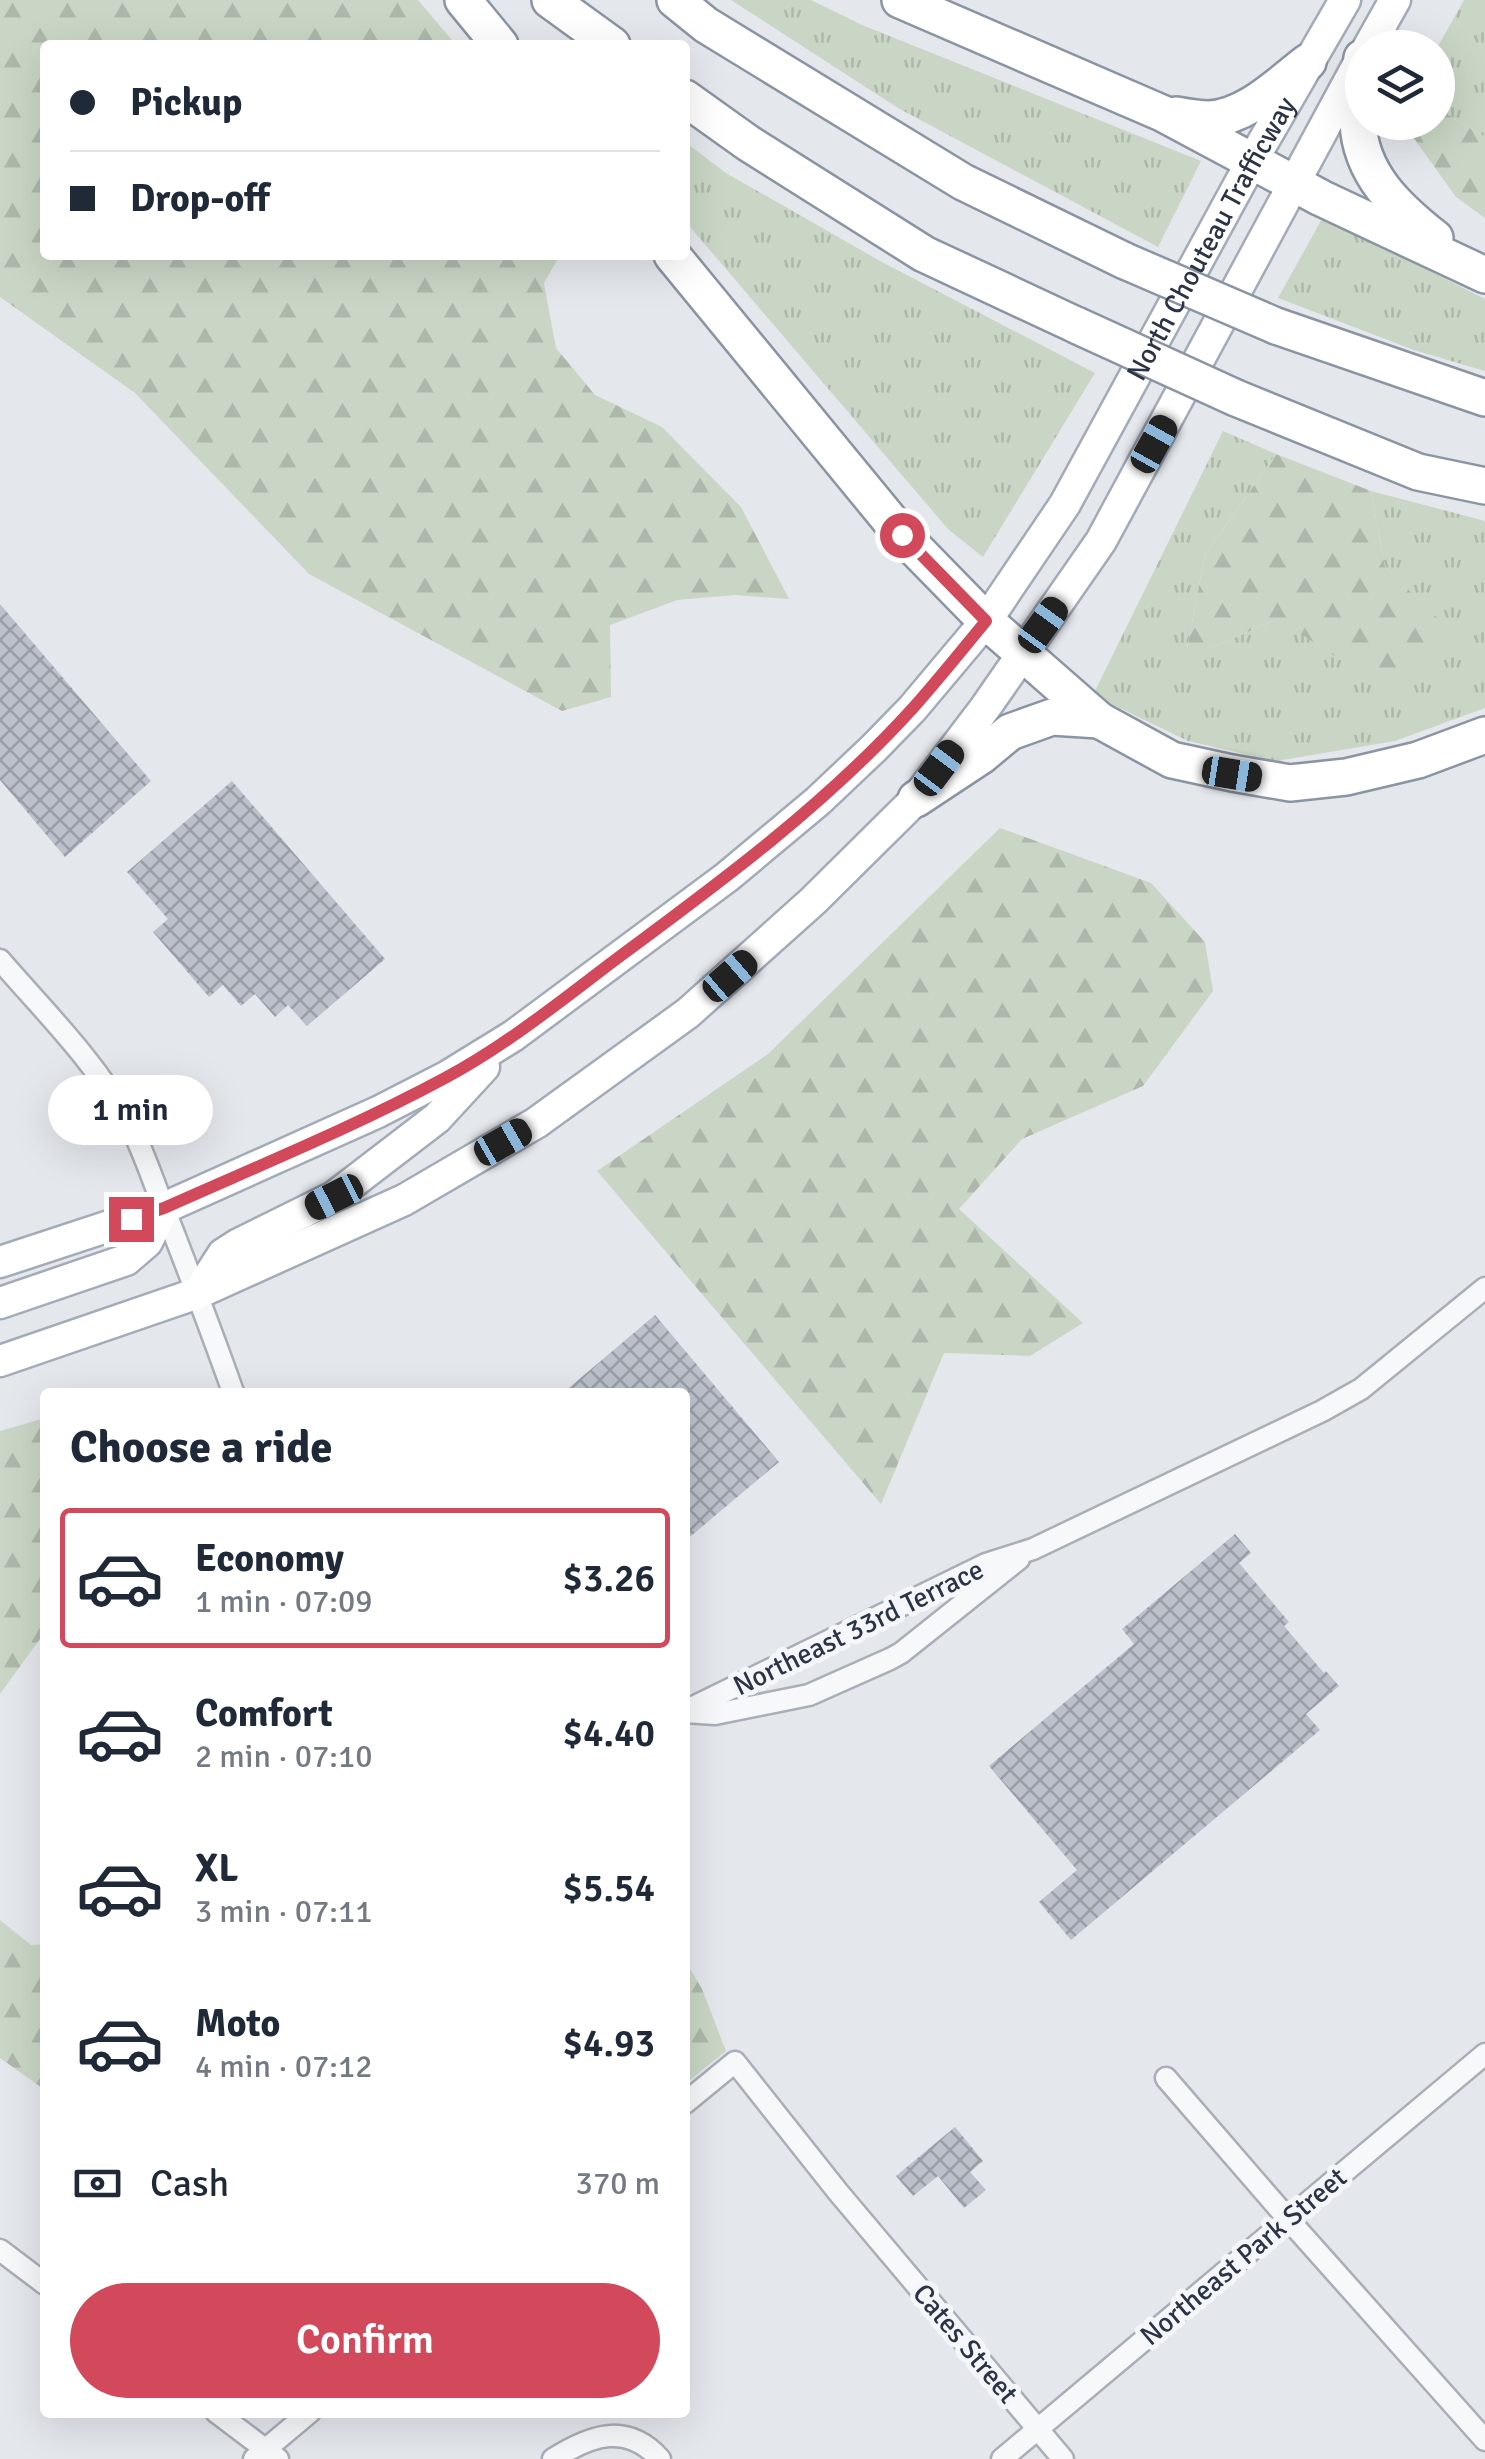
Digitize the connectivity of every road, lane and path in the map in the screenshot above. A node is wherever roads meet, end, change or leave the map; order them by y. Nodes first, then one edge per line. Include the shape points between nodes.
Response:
1 (463, 0) edge
2 (550, 0) edge
3 (675, 0) edge
4 (900, 0) edge
5 (1346, 0) edge
6 (1395, 0) edge
7 (1378, 30) edge
8 (496, 40) edge
9 (605, 40) edge
10 (1308, 62) junction
11 (1345, 90) edge
12 (690, 102) edge
13 (1164, 114) junction
14 (1361, 140) edge
15 (1252, 162) junction
16 (1295, 184) junction
17 (676, 260) edge
18 (1480, 272) edge
19 (1485, 398) edge
20 (1485, 486) edge
21 (986, 621) junction
22 (1022, 655) junction
23 (1098, 720) junction
24 (1485, 735) edge
25 (916, 799) junction
26 (0, 960) edge
27 (514, 1036) junction
28 (164, 1208) junction
29 (0, 1262) edge
30 (1485, 1288) edge
31 (198, 1293) junction
32 (0, 1303) edge
33 (0, 1361) edge
34 (232, 1388) edge
35 (1033, 1550) junction
36 (690, 1710) edge
37 (690, 1712) edge
38 (1485, 2054) edge
39 (1166, 2078) dead end
40 (690, 2099) edge
41 (1288, 2219) junction
42 (0, 2250) edge
43 (40, 2280) edge
44 (223, 2418) edge
45 (304, 2418) edge
46 (1038, 2429) junction
47 (1485, 2440) edge
48 (266, 2456) edge
49 (553, 2459) edge
50 (660, 2459) edge
51 (1002, 2459) edge
52 (1063, 2459) edge

1 - 8 highway
2 - 9 highway
3 - 19 highway, bridge via 962,182 1276,326
4 - 13 highway
5 - 10 main road, North Chouteau Trafficway
6 - 7 main road
10 - 13 highway via 1230,116
10 - 15 main road, North Chouteau Trafficway
11 - 16 main road, North Chouteau Trafficway
12 - 20 highway, bridge via 924,254 1236,398 1418,472
13 - 15 highway
14 - 18 highway via 1371,172 1392,201
15 - 16 highway
15 - 21 main road, North Chouteau Trafficway via 1065,504
16 - 18 highway
16 - 22 main road, North Chouteau Trafficway via 1101,541
17 - 21 highway via 902,535
21 - 22 highway
21 - 27 main road, North Chouteau Trafficway via 912,709 818,800 727,877
22 - 23 highway
22 - 25 main road, North Chouteau Trafficway
23 - 24 highway via 1172,760 1290,782 1418,760
23 - 25 highway via 1052,717 1010,732
25 - 31 main road, North Chouteau Trafficway via 700,1002 536,1123 404,1200
26 - 28 street via 94,1069 150,1164
27 - 28 main road via 378,1112
27 - 31 main road via 437,1118 334,1197 223,1254
28 - 29 main road
28 - 31 street
28 - 32 main road via 147,1242 126,1260
30 - 35 street, Northeast 33rd Terrace via 1361,1389
31 - 33 main road, North Chouteau Trafficway
31 - 34 street
35 - 36 street, Northeast 33rd Terrace via 986,1564
35 - 37 street, Northeast 33rd Terrace via 890,1659 809,1695 716,1714
38 - 41 street, Northeast Park Street
39 - 41 street
40 - 46 street, Cates Street via 735,2062
41 - 46 street, Northeast Park Street
41 - 47 street
42 - 43 street
44 - 48 street
45 - 48 street
46 - 51 street, Northeast Park Street
46 - 52 street, Cates Street
49 - 50 street via 598,2438 626,2435

